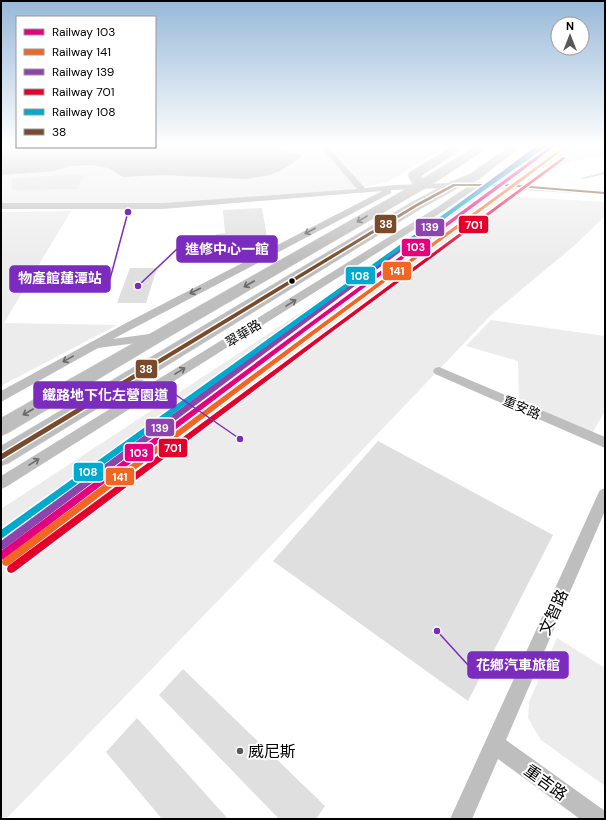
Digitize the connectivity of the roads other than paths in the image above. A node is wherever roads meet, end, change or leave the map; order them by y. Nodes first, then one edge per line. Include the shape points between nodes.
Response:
1 (356, 183) edge
2 (409, 183) edge
3 (409, 183) edge
4 (413, 183) edge
5 (438, 183) edge
6 (461, 183) edge
7 (471, 183) edge
8 (508, 183) edge
9 (454, 185) junction
10 (395, 187) junction
11 (363, 191) junction
12 (605, 193) edge
13 (1, 206) edge
14 (132, 324) junction
15 (156, 337) junction
16 (121, 341) junction
17 (89, 347) junction
18 (110, 364) junction
19 (439, 371) dead end
20 (1, 397) edge
21 (1, 428) edge
22 (605, 443) edge
23 (1, 456) edge
24 (1, 483) edge
25 (605, 494) edge
26 (494, 744) junction
27 (461, 819) edge
28 (598, 819) edge

1 - 11 street
2 - 10 street
3 - 10 street
4 -> 15 main road
5 - 9 street
6 - 9 main road, 翠華路
24 -> 7 street, 翠華路 via 444,207
8 - 12 street
9 - 23 main road, 翠華路
10 - 11 street
10 -> 14 street
11 - 13 street via 163,206
14 - 16 street
14 - 17 street
15 - 16 street
15 - 18 main road
16 - 17 street
16 - 18 street
17 -> 20 street
18 -> 21 main road
19 - 22 street, 重安路
25 - 26 street, 文智路
26 - 27 street, 文智路
26 - 28 street, 重吉路

